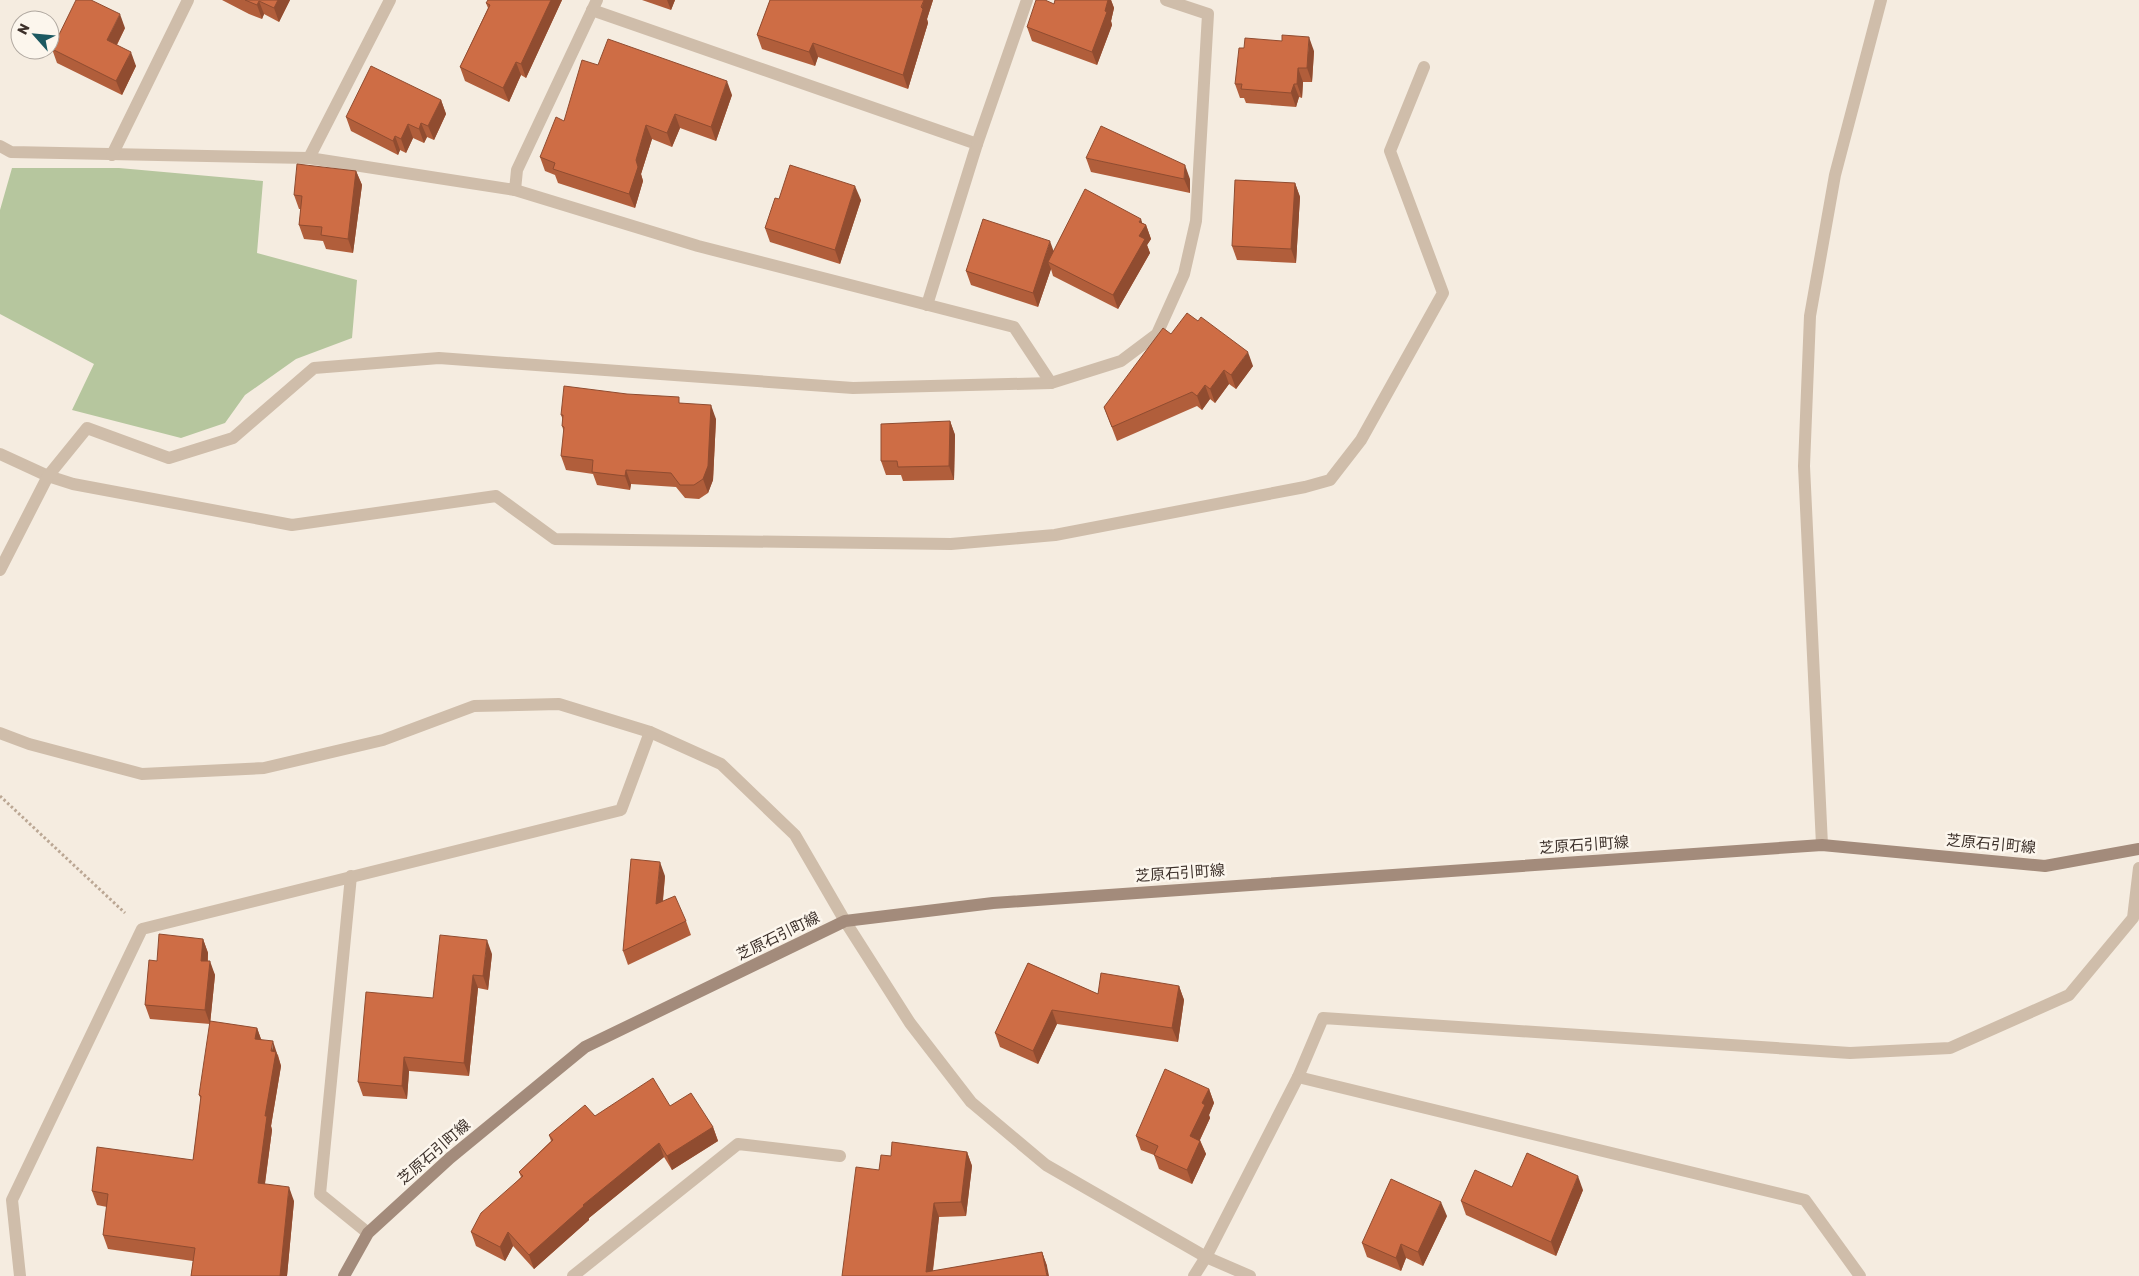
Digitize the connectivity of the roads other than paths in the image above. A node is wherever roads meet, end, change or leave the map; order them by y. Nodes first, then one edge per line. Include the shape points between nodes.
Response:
1 (188, 0) edge
2 (390, 0) edge
3 (1027, 0) edge
4 (1166, 0) edge
5 (1881, 0) edge
6 (595, 5) edge
7 (1424, 67) dead end
8 (977, 144) junction
9 (0, 146) edge
10 (112, 155) junction
11 (309, 158) junction
12 (515, 190) junction
13 (927, 305) junction
14 (1052, 383) junction
15 (0, 454) edge
16 (48, 476) junction
17 (0, 570) edge
18 (650, 732) junction
19 (0, 733) edge
20 (1822, 844) junction
21 (2139, 849) edge
22 (2139, 868) edge
23 (351, 876) junction
24 (845, 921) junction
25 (1298, 1077) junction
26 (840, 1156) dead end
27 (368, 1233) junction
28 (1206, 1257) junction
29 (20, 1276) edge
30 (344, 1276) edge
31 (573, 1276) edge
32 (1194, 1276) edge
33 (1250, 1276) edge
34 (1860, 1276) edge

1 - 10 street
2 - 11 street
3 - 8 street
4 - 14 street via 1208,14 1196,221 1184,274 1157,334 1121,361
5 - 20 street via 1836,174 1810,316 1804,466
6 - 8 street
6 - 12 street via 517,170
7 - 16 street via 1390,151 1443,293 1361,440 1330,480 1055,535 951,544 555,539 496,496 292,525 73,484
8 - 13 street
9 - 10 street via 11,152
10 - 11 street
11 - 12 street
12 - 13 street via 698,246
13 - 14 street via 1014,327
14 - 16 street via 853,388 439,358 314,368 233,438 169,458 88,428
15 - 16 street
16 - 17 street
18 - 19 street via 559,704 474,706 383,740 264,768 142,774 29,744
18 - 23 street via 621,810
18 - 24 street via 721,764 795,835
20 - 21 main road, 芝原石引町線 via 2045,866
20 - 24 main road, 芝原石引町線 via 993,903
22 - 25 street via 2133,918 2069,995 1950,1048 1850,1053 1323,1018
23 - 27 street via 320,1194
23 - 29 street via 142,929 12,1200
24 - 27 main road, 芝原石引町線 via 585,1047 450,1158
24 - 28 street via 910,1023 972,1102 1046,1165
25 - 28 street
25 - 34 street via 1805,1200
26 - 31 street via 738,1144
27 - 30 main road, 芝原石引町線
28 - 32 street
28 - 33 street

